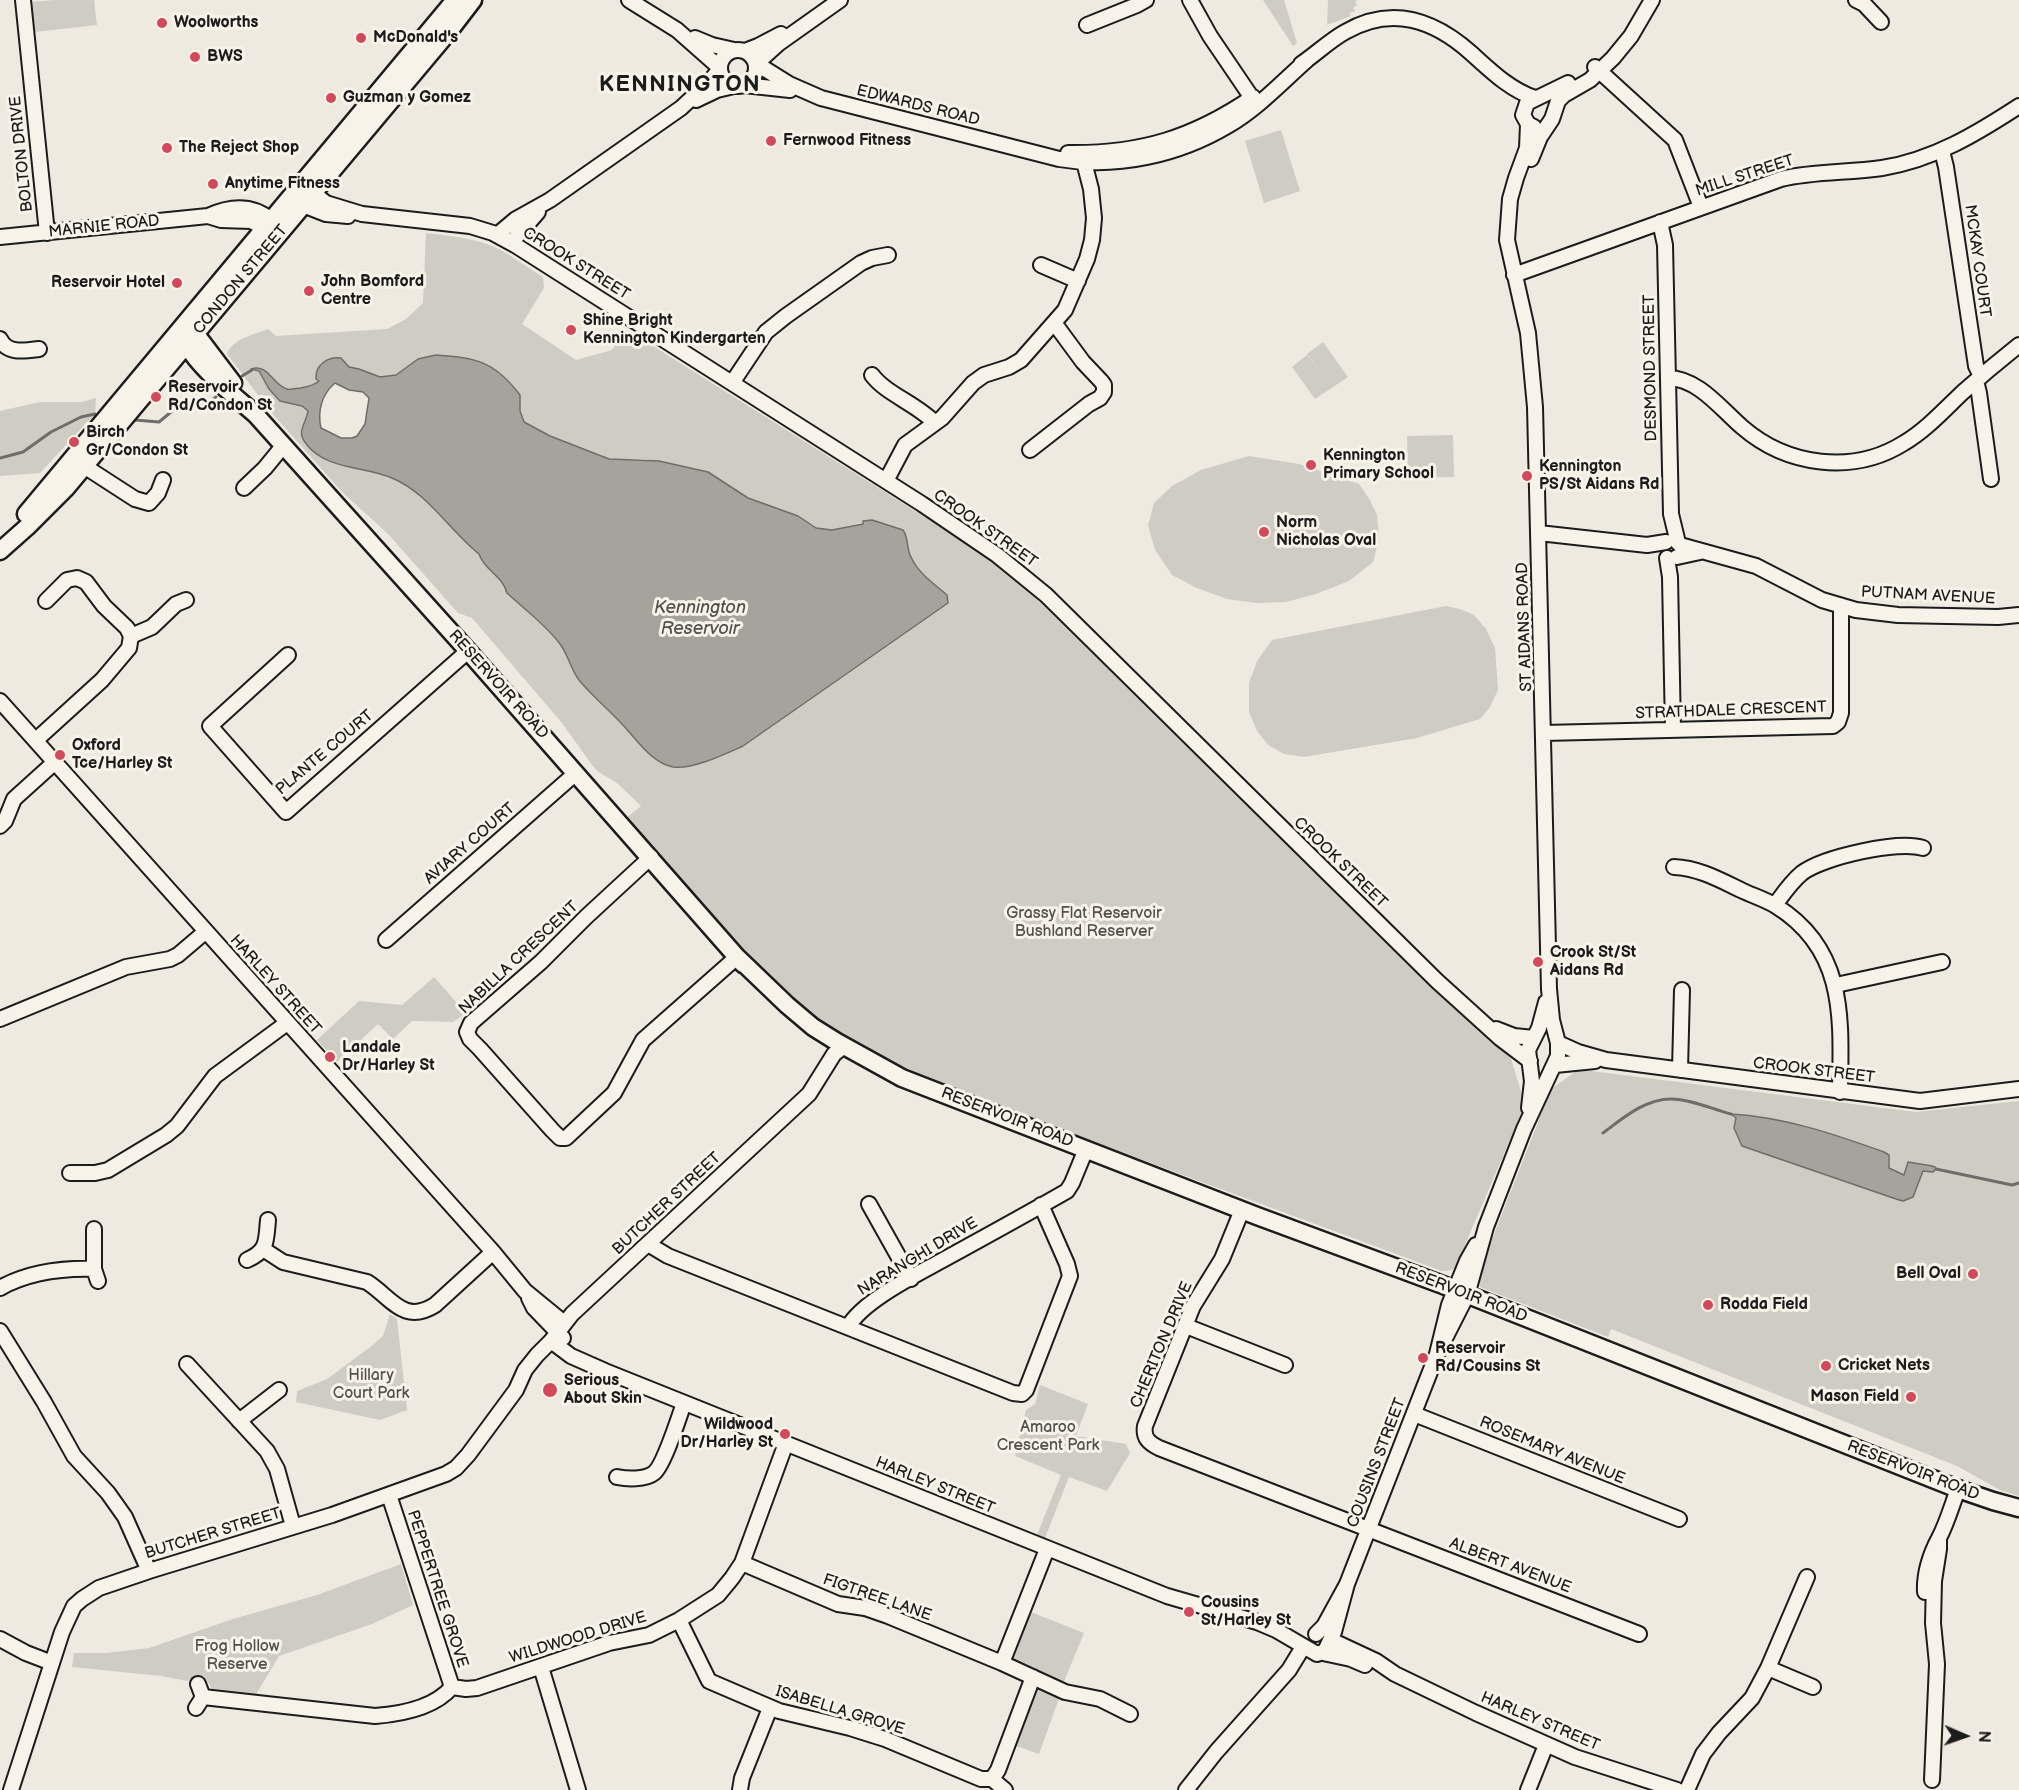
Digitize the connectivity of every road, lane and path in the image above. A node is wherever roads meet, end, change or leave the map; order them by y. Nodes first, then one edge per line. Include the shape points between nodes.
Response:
1 (23, 0) edge
2 (454, 0) edge
3 (473, 0) edge
4 (629, 0) edge
5 (827, 0) edge
6 (840, 0) edge
7 (1146, 0) edge
8 (1190, 0) edge
9 (1652, 0) edge
10 (1856, 0) edge
11 (1881, 22) dead end
12 (1087, 24) dead end
13 (677, 30) junction
14 (739, 50) junction
15 (1307, 60) junction
16 (757, 64) junction
17 (720, 69) junction
18 (1596, 69) junction
19 (1492, 72) junction
20 (739, 86) junction
21 (804, 92) junction
22 (1252, 98) junction
23 (1537, 98) junction
24 (2019, 106) edge
25 (681, 108) junction
26 (1554, 110) junction
27 (1525, 120) junction
28 (1546, 126) junction
29 (1219, 130) junction
30 (1179, 137) junction
31 (1024, 149) junction
32 (1942, 151) junction
33 (1084, 162) junction
34 (308, 199) junction
35 (550, 200) junction
36 (1701, 207) junction
37 (1660, 222) junction
38 (275, 227) junction
39 (47, 233) junction
40 (497, 235) junction
41 (0, 237) edge
42 (511, 243) junction
43 (888, 255) dead end
44 (1040, 265) dead end
45 (1513, 271) junction
46 (1078, 281) junction
47 (1055, 324) junction
48 (190, 333) junction
49 (0, 339) edge
50 (2019, 345) edge
51 (39, 349) dead end
52 (870, 373) dead end
53 (1668, 378) junction
54 (1978, 378) junction
55 (732, 383) junction
56 (935, 423) junction
57 (284, 446) junction
58 (1029, 452) dead end
59 (84, 466) junction
60 (1991, 478) dead end
61 (163, 480) dead end
62 (886, 482) junction
63 (244, 488) dead end
64 (1539, 533) junction
65 (0, 544) edge
66 (1672, 550) junction
67 (0, 551) edge
68 (186, 600) dead end
69 (47, 603) dead end
70 (1841, 606) junction
71 (2019, 615) edge
72 (131, 636) junction
73 (468, 651) junction
74 (288, 655) dead end
75 (0, 701) edge
76 (1673, 730) junction
77 (1544, 733) junction
78 (36, 740) junction
79 (55, 762) junction
80 (576, 773) junction
81 (0, 826) edge
82 (1923, 848) dead end
83 (651, 857) junction
84 (1674, 867) dead end
85 (1775, 905) junction
86 (205, 932) junction
87 (386, 940) dead end
88 (737, 957) junction
89 (1942, 962) dead end
90 (1836, 985) junction
91 (1549, 989) junction
92 (1682, 990) dead end
93 (0, 1019) edge
94 (287, 1023) junction
95 (1488, 1026) junction
96 (1535, 1037) junction
97 (1558, 1042) junction
98 (840, 1053) junction
99 (1606, 1060) junction
100 (1530, 1062) junction
101 (1555, 1065) junction
102 (1680, 1070) junction
103 (2019, 1089) edge
104 (1840, 1092) junction
105 (1524, 1129) junction
106 (1086, 1149) junction
107 (70, 1173) dead end
108 (869, 1204) dead end
109 (1041, 1205) junction
110 (1242, 1210) junction
111 (268, 1220) dead end
112 (94, 1229) dead end
113 (648, 1244) junction
114 (263, 1249) junction
115 (493, 1252) junction
116 (247, 1260) dead end
117 (910, 1279) junction
118 (0, 1288) edge
119 (1461, 1292) junction
120 (1186, 1326) junction
121 (848, 1327) junction
122 (0, 1330) edge
123 (558, 1332) junction
124 (187, 1364) dead end
125 (1285, 1365) dead end
126 (279, 1390) dead end
127 (684, 1403) junction
128 (1414, 1414) junction
129 (239, 1421) junction
130 (786, 1443) junction
131 (617, 1477) dead end
132 (1958, 1489) junction
133 (389, 1495) junction
134 (2019, 1508) edge
135 (1679, 1519) dead end
136 (293, 1526) junction
137 (1369, 1529) junction
138 (1047, 1549) junction
139 (742, 1563) junction
140 (148, 1571) junction
141 (1807, 1577) dead end
142 (1347, 1584) junction
143 (679, 1620) junction
144 (1276, 1630) junction
145 (1639, 1634) dead end
146 (1315, 1635) junction
147 (0, 1639) edge
148 (1331, 1640) junction
149 (1303, 1647) junction
150 (1321, 1653) junction
151 (52, 1663) junction
152 (1002, 1663) junction
153 (541, 1667) junction
154 (1768, 1668) junction
155 (1289, 1670) junction
156 (1395, 1674) junction
157 (1033, 1677) junction
158 (452, 1687) junction
159 (1813, 1687) dead end
160 (199, 1696) dead end
161 (770, 1708) junction
162 (1130, 1714) dead end
163 (1546, 1745) junction
164 (992, 1779) junction
165 (1932, 1780) dead end
166 (11, 1790) edge
167 (578, 1790) edge
168 (740, 1790) edge
169 (1005, 1790) edge
170 (1186, 1790) edge
171 (1528, 1790) edge
172 (1677, 1790) edge
173 (1687, 1790) edge

1 - 39 street, BOLTON DRIVE
2 - 38 main road, CONDON STREET
3 - 34 main road, CONDON STREET
4 - 13 street
5 - 14 street via 779,35
6 - 16 street
7 - 12 street
8 - 22 street
9 - 18 street via 1643,16
10 - 11 street
13 - 14 street via 712,45
13 - 17 street
14 - 16 street via 750,54
14 - 17 street via 724,57
15 - 19 street, EDWARDS ROAD via 1352,28 1399,18 1437,28
15 - 22 street, EDWARDS ROAD
15 - 29 street, EDWARDS ROAD via 1250,110
16 - 20 street via 754,77
16 - 21 street, EDWARDS ROAD
17 - 20 street via 726,81
17 - 25 street
18 - 23 street
18 - 26 street via 1580,87 1564,95
18 - 36 street via 1675,140
19 - 23 street, EDWARDS ROAD via 1519,92
19 - 27 street, EDWARDS ROAD
20 - 21 street, EDWARDS ROAD
20 - 25 street via 717,90
21 - 31 street, EDWARDS ROAD
22 - 30 street, EDWARDS ROAD via 1221,118
23 - 26 street via 1548,101
23 - 27 street via 1527,103
24 - 32 street, MILL STREET
25 - 35 street
26 - 28 street
27 - 28 street via 1536,128
27 - 45 street, ST AIDANS ROAD via 1527,148 1513,186 1508,218
28 - 45 street, ST AIDANS ROAD via 1530,160 1519,198
29 - 30 street
29 - 33 street, EDWARDS ROAD via 1170,151 1116,161
30 - 31 street, EDWARDS ROAD via 1108,152
31 - 33 street, EDWARDS ROAD
32 - 36 street, MILL STREET via 1880,168 1794,176
32 - 54 street, MCKAY COURT
33 - 46 street via 1094,218 1090,249
34 - 38 main road, CONDON STREET
34 - 40 street, CROOK STREET via 362,214 458,224
35 - 40 street
35 - 42 street
36 - 37 street, MILL STREET
37 - 45 street, MILL STREET
37 - 53 street, DESMOND STREET via 1665,245
38 - 39 street, MARNIE ROAD via 260,212 248,208 208,216
38 - 48 main road, CONDON STREET
39 - 41 street, MARNIE ROAD
40 - 42 street, CROOK STREET
42 - 55 street, CROOK STREET
43 - 55 street via 861,263 775,324
44 - 46 street
45 - 64 street, ST AIDANS ROAD via 1530,352
46 - 47 street
47 - 56 street via 1022,360 979,378
47 - 58 street via 1104,385 1108,397
48 - 57 main road, RESERVOIR ROAD
48 - 59 main road, CONDON STREET
48 - 65 main road, CONDON STREET
49 - 51 street via 11,349
50 - 54 street
52 - 56 street
53 - 54 street via 1695,386 1752,435 1774,448 1798,458 1833,463 1867,459 1903,444
53 - 66 street, DESMOND STREET
54 - 60 street, MCKAY COURT
55 - 62 street, CROOK STREET
56 - 62 street via 905,445
57 - 63 street
57 - 73 main road, RESERVOIR ROAD
59 - 61 street via 135,499 149,502
59 - 67 main road, CONDON STREET
62 - 95 street, CROOK STREET via 982,544 1037,587 1437,981
64 - 66 street, PUTNAM AVENUE
64 - 77 street, ST AIDANS ROAD
66 - 70 street, PUTNAM AVENUE via 1702,552 1756,566
66 - 76 street
68 - 72 street via 176,604 152,627
69 - 72 street via 67,580 77,578 86,582
70 - 71 street, PUTNAM AVENUE via 1891,614
70 - 76 street, STRATHDALE CRESCENT via 1841,713 1836,724
72 - 78 street via 129,648 102,680
73 - 74 street, PLANTE COURT via 286,812 210,726
73 - 80 main road, RESERVOIR ROAD
75 - 78 street, HARLEY STREET
76 - 77 street, STRATHDALE CRESCENT
77 - 91 street, ST AIDANS ROAD
78 - 79 street, HARLEY STREET
79 - 81 street via 14,800
79 - 86 street, HARLEY STREET
80 - 83 main road, RESERVOIR ROAD
80 - 87 street, AVIARY COURT
82 - 85 street via 1900,845 1826,861 1802,873
83 - 88 main road, RESERVOIR ROAD
83 - 88 street, NABILLA CRESCENT via 471,1023 467,1032 470,1040 563,1139 614,1093 643,1040
84 - 85 street via 1698,871
85 - 90 street via 1797,922 1816,945
86 - 93 street via 170,959 126,967
86 - 94 street, HARLEY STREET
88 - 98 main road, RESERVOIR ROAD
89 - 90 street
90 - 104 street
91 - 96 street, ST AIDANS ROAD
91 - 97 street, ST AIDANS ROAD
92 - 102 street
94 - 107 street via 214,1076 166,1135 108,1170
94 - 115 street, HARLEY STREET
95 - 96 street, CROOK STREET via 1514,1036
95 - 100 street, CROOK STREET
96 - 97 street via 1549,1036
96 - 100 street via 1528,1050
97 - 99 street, CROOK STREET
97 - 101 street
98 - 106 main road, RESERVOIR ROAD
98 - 113 street, BUTCHER STREET via 828,1081 809,1094
99 - 101 street, CROOK STREET
99 - 102 street, CROOK STREET
100 - 101 street via 1541,1067
100 - 105 street, COUSINS STREET via 1532,1089
101 - 105 street, COUSINS STREET
102 - 104 street, CROOK STREET
103 - 104 street, CROOK STREET via 1920,1101
105 - 119 street, COUSINS STREET via 1486,1227 1467,1262
106 - 109 street, NARANGHI DRIVE via 1069,1188
106 - 110 main road, RESERVOIR ROAD
108 - 117 street
109 - 117 street, NARANGHI DRIVE
109 - 121 street via 1070,1276 1024,1393 1013,1393
110 - 119 main road, RESERVOIR ROAD
110 - 120 street, CHERITON DRIVE via 1222,1259 1198,1297
111 - 114 street
112 - 118 street via 96,1275 65,1269 23,1278
113 - 121 street via 668,1256
113 - 123 street, BUTCHER STREET via 572,1314
114 - 115 street via 283,1262 367,1282 397,1307 412,1312 435,1305
114 - 116 street
115 - 123 street, HARLEY STREET
117 - 121 street, NARANGHI DRIVE via 866,1307
119 - 128 street, COUSINS STREET via 1446,1314 1437,1354
119 - 132 main road, RESERVOIR ROAD
120 - 125 street
120 - 137 street, CHERITON DRIVE via 1145,1426 1147,1441
122 - 140 street via 74,1456 125,1517
123 - 127 street, HARLEY STREET via 571,1356
123 - 133 street, BUTCHER STREET via 544,1359 456,1468 440,1478
124 - 129 street
126 - 129 street
127 - 130 street, HARLEY STREET
127 - 131 street via 656,1472
128 - 135 street, ROSEMARY AVENUE
128 - 137 street, COUSINS STREET
129 - 136 street via 267,1451 277,1469
130 - 138 street, HARLEY STREET
130 - 139 street, WILDWOOD DRIVE
132 - 134 main road, RESERVOIR ROAD
132 - 165 street via 1939,1538 1940,1549 1930,1581 1937,1664
133 - 136 street, BUTCHER STREET
133 - 158 street, PEPPERTREE GROVE
136 - 140 street, BUTCHER STREET
137 - 142 street, COUSINS STREET
137 - 145 street, ALBERT AVENUE
138 - 144 street, HARLEY STREET via 1179,1600 1239,1615
138 - 152 street
139 - 143 street, WILDWOOD DRIVE via 718,1595
139 - 152 street, FIGTREE LANE via 838,1604 888,1616
140 - 151 street, BUTCHER STREET via 99,1588 74,1606
141 - 154 street
142 - 146 street, COUSINS STREET
142 - 148 street, COUSINS STREET
143 - 153 street, WILDWOOD DRIVE via 649,1635 609,1643
143 - 161 street, ISABELLA GROVE via 709,1681
144 - 146 street, HARLEY STREET
144 - 149 street, HARLEY STREET
146 - 148 street, HARLEY STREET
146 - 149 street, COUSINS STREET
147 - 151 street
148 - 150 street, COUSINS STREET
148 - 156 street, HARLEY STREET
149 - 150 street, HARLEY STREET
149 - 155 street
150 - 155 street
150 - 156 street, HARLEY STREET
151 - 166 street, BUTCHER STREET
152 - 157 street, FIGTREE LANE
153 - 158 street, WILDWOOD DRIVE via 477,1688
153 - 167 street
154 - 159 street
154 - 173 street via 1752,1698 1703,1754
155 - 170 street
156 - 163 street, HARLEY STREET
157 - 162 street, FIGTREE LANE via 1065,1692 1100,1699
157 - 164 street
158 - 160 street, PEPPERTREE GROVE via 434,1702 375,1716
161 - 164 street, ISABELLA GROVE via 859,1730 981,1779
161 - 168 street
163 - 171 street
163 - 172 street, HARLEY STREET
164 - 169 street, ISABELLA GROVE

